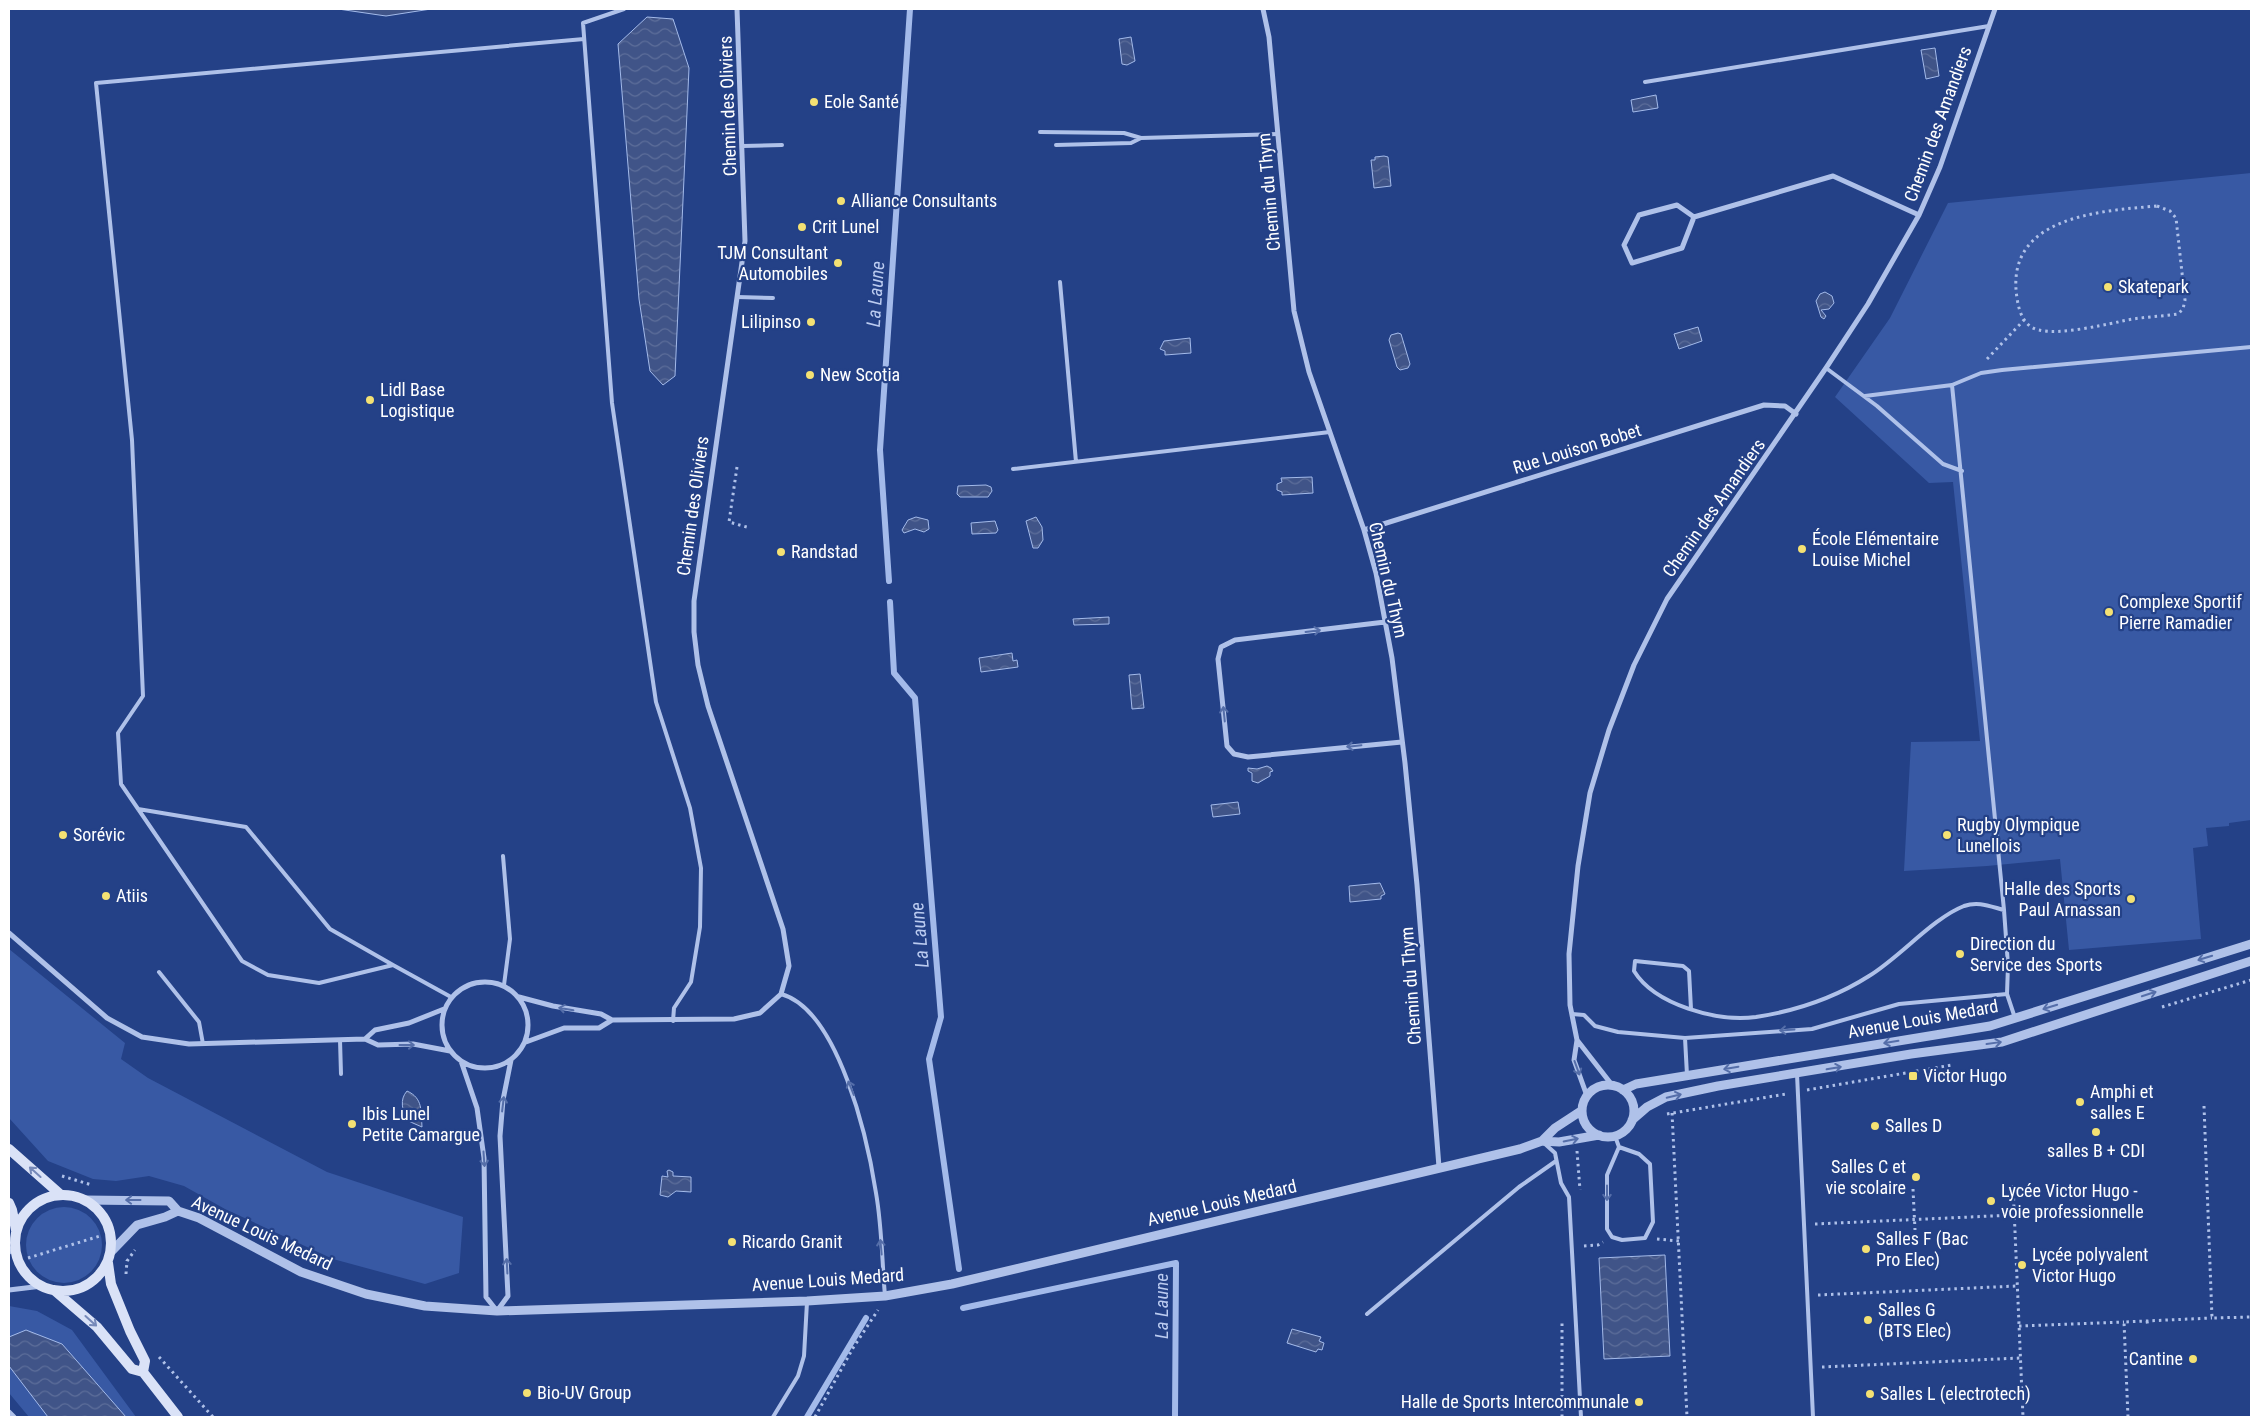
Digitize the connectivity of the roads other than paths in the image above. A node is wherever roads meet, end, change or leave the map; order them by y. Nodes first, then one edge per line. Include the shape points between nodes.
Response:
1 (624, 9) edge
2 (737, 9) edge
3 (1263, 9) edge
4 (1995, 9) edge
5 (1989, 26) junction
6 (584, 39) junction
7 (1645, 82) dead end
8 (1040, 132) dead end
9 (1278, 134) junction
10 (1140, 138) junction
11 (782, 145) dead end
12 (1056, 145) dead end
13 (743, 146) junction
14 (1919, 216) junction
15 (1694, 217) junction
16 (1060, 282) dead end
17 (737, 297) junction
18 (772, 298) dead end
19 (2251, 347) edge
20 (1826, 368) junction
21 (1952, 385) junction
22 (1865, 396) junction
23 (1796, 414) junction
24 (1330, 432) junction
25 (1076, 462) junction
26 (1012, 469) dead end
27 (1962, 471) junction
28 (1364, 530) junction
29 (1385, 622) junction
30 (1402, 742) junction
31 (138, 809) junction
32 (503, 856) dead end
33 (2004, 910) junction
34 (9, 933) edge
35 (2251, 944) edge
36 (2251, 961) edge
37 (392, 965) junction
38 (159, 972) dead end
39 (504, 985) junction
40 (781, 994) junction
41 (2007, 994) junction
42 (451, 997) junction
43 (519, 997) junction
44 (444, 1009) junction
45 (1691, 1009) junction
46 (1572, 1014) junction
47 (2014, 1018) junction
48 (612, 1020) junction
49 (673, 1021) junction
50 (1685, 1038) junction
51 (365, 1039) junction
52 (340, 1040) junction
53 (1577, 1040) junction
54 (526, 1042) junction
55 (203, 1044) junction
56 (450, 1051) junction
57 (511, 1060) junction
58 (461, 1061) junction
59 (341, 1074) dead end
60 (1797, 1074) junction
61 (1687, 1076) junction
62 (1612, 1085) junction
63 (1622, 1090) junction
64 (1587, 1096) junction
65 (1581, 1111) junction
66 (1632, 1120) junction
67 (1599, 1135) junction
68 (1615, 1136) junction
69 (1542, 1141) junction
70 (1619, 1147) junction
71 (9, 1149) edge
72 (1556, 1161) junction
73 (1439, 1167) junction
74 (61, 1195) junction
75 (85, 1200) junction
76 (9, 1203) edge
77 (178, 1211) junction
78 (16, 1233) junction
79 (12, 1249) edge
80 (109, 1258) junction
81 (42, 1286) junction
82 (9, 1290) edge
83 (54, 1290) junction
84 (885, 1296) junction
85 (807, 1301) junction
86 (497, 1311) junction
87 (1367, 1314) dead end
88 (143, 1372) junction
89 (9, 1412) edge
90 (14, 1417) edge
91 (178, 1417) edge
92 (773, 1417) edge
93 (1581, 1417) edge
94 (1813, 1417) edge

1 - 6 lane via 583,23
2 - 13 street, Chemin des Oliviers
3 - 9 street, Chemin du Thym via 1269,37
4 - 5 street, Chemin des Amandiers
5 - 7 lane, Chemin des Amandiers
5 - 14 street, Chemin des Amandiers via 1940,167
6 - 31 lane via 96,83 132,440 143,696 118,733 122,784
6 - 49 lane via 613,412 656,702 690,808 701,868 700,927 691,982 674,1008
8 - 10 lane via 1124,133
9 - 10 lane
9 - 24 street, Chemin du Thym via 1294,311 1308,372
10 - 12 lane via 1131,143
11 - 13 lane
13 - 17 street, Chemin des Oliviers via 745,241
14 - 15 street via 1833,176
14 - 20 street, Chemin des Amandiers
15 - 15 street via 1677,205 1639,215 1624,245 1632,263 1682,248
16 - 25 lane
17 - 18 lane
17 - 40 street, Chemin des Oliviers via 694,601 694,632 708,706 783,929 789,966
19 - 21 lane via 2002,370 1981,373
20 - 22 lane
20 - 23 street, Chemin des Amandiers
21 - 22 lane
21 - 27 lane
22 - 27 lane via 1943,464
23 - 28 street, Rue Louison Bobet via 1785,406 1764,405
23 - 46 street, Chemin des Amandiers via 1667,599 1634,665 1609,730 1590,793 1578,866 1569,954
24 - 25 lane
24 - 28 street, Chemin du Thym
25 - 26 lane
27 - 33 lane
28 - 29 street, Chemin du Thym
29 - 30 street, Chemin du Thym
30 -> 29 street via 1248,757 1234,754 1227,746 1218,658 1222,647 1235,640
30 - 73 street, Chemin du Thym via 1417,885
31 - 37 lane via 246,827 330,929
31 - 37 lane via 242,960 268,975 319,983
32 - 39 lane via 510,939
33 - 41 lane
33 - 45 lane via 1977,902 1961,907 1870,975 1843,991 1810,1003 1754,1017 1726,1016
34 - 55 street via 107,1018 142,1037
35 -> 47 street, Avenue Louis Medard
60 -> 36 street, Avenue Louis Medard via 2002,1042
37 - 42 lane
38 - 55 lane via 199,1022
39 - 42 street via 476,982 462,987
39 - 43 street
40 - 49 street via 760,1012 734,1019
84 -> 40 lane via 876,1194 854,1095 833,1044 810,1014 789,996
41 - 47 lane
41 -> 50 lane via 1898,1004 1812,1029
42 - 44 street
48 -> 43 street via 601,1014
43 - 54 street via 528,1018
44 - 51 street via 408,1023 375,1030
44 - 56 street via 443,1038
45 - 45 lane via 1664,999 1640,982 1634,970 1635,961 1683,966 1689,971
46 - 50 lane via 1584,1016 1595,1026 1618,1032
46 - 53 street, Chemin des Amandiers
47 -> 61 street, Avenue Louis Medard via 1990,1026
48 - 49 street
48 - 54 street via 599,1028 564,1028
50 - 61 lane
51 - 52 street
51 -> 56 street via 378,1045 413,1044
52 - 55 street
52 - 59 lane
53 - 62 street, Chemin des Amandiers
53 -> 64 street, Chemin des Amandiers via 1574,1060
54 - 57 street
56 - 58 street
57 - 58 street via 486,1068 473,1067
86 -> 57 street via 508,1296 500,1136
58 -> 86 street via 477,1108 484,1158 486,1297
66 -> 60 street, Avenue Louis Medard via 1666,1097
60 - 94 lane
61 - 63 street, Avenue Louis Medard via 1636,1084
62 - 63 street
62 - 64 street via 1598,1087
63 - 66 street via 1631,1100
64 - 65 street
65 - 67 street via 1586,1125
65 - 69 street, Avenue Louis Medard
66 - 68 street
67 - 68 street
69 -> 67 street, Avenue Louis Medard via 1558,1142
68 - 70 lane
69 - 72 lane via 1554,1152
69 - 73 street, Avenue Louis Medard
70 -> 70 lane via 1607,1175 1607,1229 1612,1237 1622,1240 1645,1238 1653,1222 1650,1164 1639,1154
74 -> 71 main road
72 - 87 lane via 1519,1187
72 - 93 lane via 1561,1183 1569,1197
73 - 84 street, Avenue Louis Medard via 952,1284
74 - 75 main road
74 - 78 main road via 48,1197 32,1206 20,1221
77 -> 75 street, Avenue Louis Medard via 169,1201
75 - 80 main road via 96,1207 106,1222 111,1240
76 - 78 main road
77 - 80 street, Avenue Louis Medard via 137,1225
77 - 86 street, Avenue Louis Medard via 199,1218 301,1272 334,1285 425,1306
78 - 79 main road
79 - 81 main road via 23,1269
80 - 83 main road via 90,1283 78,1288
80 - 88 main road via 111,1284 145,1361
81 - 82 street
81 - 83 main road
83 -> 88 main road via 97,1327 132,1369
84 - 85 street, Avenue Louis Medard
85 - 86 street, Avenue Louis Medard
85 - 92 lane via 804,1356 798,1376
88 - 91 main road
89 - 90 street

